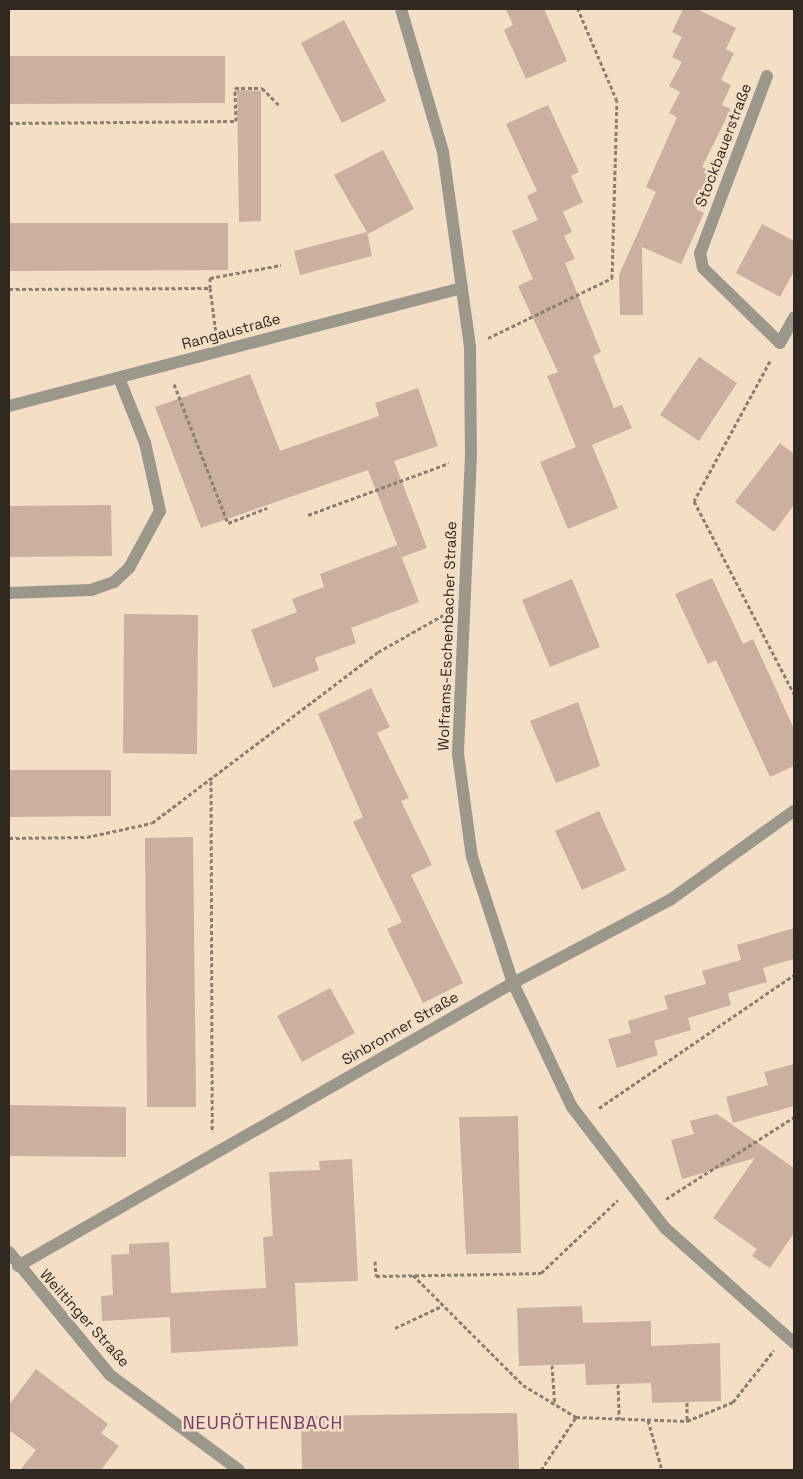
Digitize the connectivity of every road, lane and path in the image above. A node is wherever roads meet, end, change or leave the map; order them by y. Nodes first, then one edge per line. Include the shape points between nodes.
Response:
1 (401, 9) edge
2 (578, 9) edge
3 (766, 76) dead end
4 (279, 105) dead end
5 (9, 123) edge
6 (281, 265) dead end
7 (210, 288) junction
8 (462, 288) junction
9 (9, 289) edge
10 (210, 309) dead end
11 (794, 318) edge
12 (780, 343) junction
13 (470, 347) junction
14 (166, 364) junction
15 (119, 378) junction
16 (9, 406) edge
17 (471, 455) junction
18 (267, 508) dead end
19 (308, 515) dead end
20 (9, 593) edge
21 (463, 604) junction
22 (794, 694) edge
23 (210, 780) junction
24 (794, 811) edge
25 (9, 838) edge
26 (794, 975) edge
27 (513, 983) junction
28 (794, 1117) edge
29 (582, 1120) junction
30 (212, 1155) junction
31 (632, 1185) junction
32 (651, 1209) junction
33 (9, 1252) edge
34 (375, 1261) dead end
35 (18, 1266) junction
36 (413, 1275) junction
37 (442, 1306) junction
38 (395, 1328) dead end
39 (790, 1339) edge
40 (552, 1365) dead end
41 (618, 1384) dead end
42 (687, 1402) dead end
43 (555, 1404) junction
44 (576, 1417) junction
45 (619, 1419) junction
46 (648, 1420) junction
47 (687, 1421) junction
48 (239, 1470) edge
49 (541, 1470) edge
50 (662, 1470) edge

1 - 8 street, Wolframs-Eschenbacher Straße via 443,152
2 - 13 path via 617,100 612,278
3 - 12 street, Stockbauerstraße via 700,253 703,268
4 - 5 path via 262,88 236,88 236,121
6 - 7 path via 210,278
7 - 9 path
7 - 10 path
8 - 13 street, Wolframs-Eschenbacher Straße
8 - 14 street, Rangaustraße
11 - 12 street
12 - 22 path via 694,501
13 - 17 street, Wolframs-Eschenbacher Straße
14 - 15 street, Rangaustraße
14 - 18 path via 228,523
15 - 16 street, Rangaustraße
15 - 20 street via 146,444 160,511 128,568 114,582 91,590
17 - 19 path
17 - 21 street, Wolframs-Eschenbacher Straße
21 - 23 path via 378,652
21 - 27 street, Wolframs-Eschenbacher Straße via 458,754 472,857
23 - 25 path via 152,824 87,837
23 - 30 path
24 - 27 street, Sinbronner Straße via 670,900
26 - 29 path
27 - 29 street, Wolframs-Eschenbacher Straße
27 - 30 street, Sinbronner Straße
28 - 32 path
29 - 31 street, Wolframs-Eschenbacher Straße
30 - 35 street, Sinbronner Straße
31 - 32 street, Wolframs-Eschenbacher Straße
31 - 36 path via 541,1273
32 - 39 street, Wolframs-Eschenbacher Straße via 719,1280
33 - 35 street, Weiltinger Straße
34 - 36 path via 376,1276
35 - 48 street, Weiltinger Straße via 110,1375
36 - 37 path
37 - 38 path
37 - 43 path via 523,1385
39 - 47 path via 733,1402
40 - 43 path
41 - 45 path
42 - 47 path
43 - 44 path
44 - 45 path
44 - 49 path
45 - 46 path
46 - 47 path
46 - 50 path

